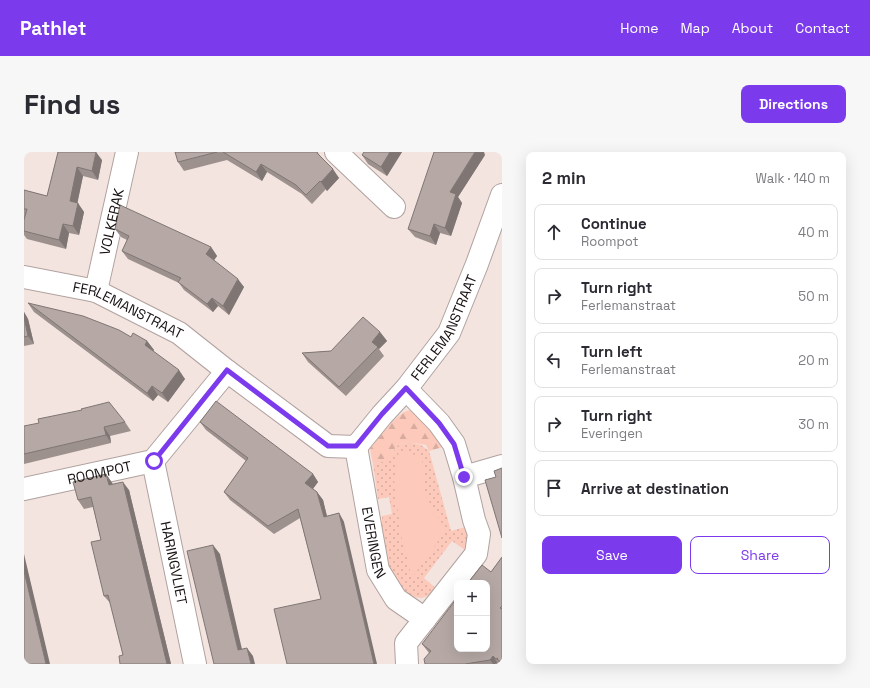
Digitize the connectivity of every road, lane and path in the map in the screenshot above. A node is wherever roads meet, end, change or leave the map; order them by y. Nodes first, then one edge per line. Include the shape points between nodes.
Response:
1 (127, 152) edge
2 (336, 152) edge
3 (502, 195) edge
4 (394, 207) dead end
5 (24, 277) edge
6 (96, 291) junction
7 (227, 370) junction
8 (406, 388) junction
9 (356, 446) junction
10 (154, 461) junction
11 (502, 466) edge
12 (464, 477) junction
13 (24, 489) edge
14 (425, 619) junction
15 (195, 664) edge
16 (407, 664) edge

1 - 6 street, VOLKERAK
2 - 4 street
3 - 8 street, FERLEMANSTRAAT via 449,333
5 - 6 street, FERLEMANSTRAAT
6 - 7 street, FERLEMANSTRAAT via 179,333
7 - 9 street, FERLEMANSTRAAT via 328,446
7 - 10 street
8 - 9 street, FERLEMANSTRAAT
8 - 12 street via 439,423 454,444
9 - 14 street, EVERINGEN via 378,570 396,599
10 - 13 street, ROOMPOT
10 - 15 street, HARINGVLIET
11 - 12 street
12 - 14 street via 479,534 476,554
14 - 16 street via 406,643

